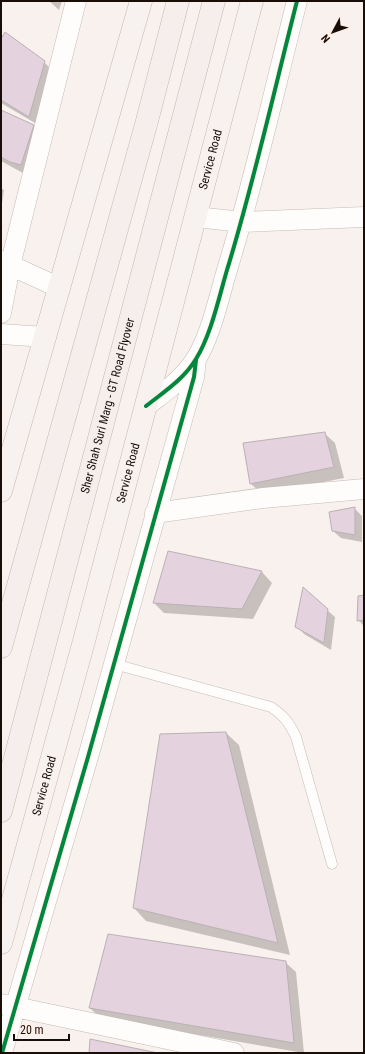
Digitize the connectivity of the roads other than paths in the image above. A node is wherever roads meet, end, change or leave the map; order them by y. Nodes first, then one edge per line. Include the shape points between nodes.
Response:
1 (76, 1) edge
2 (141, 1) edge
3 (178, 1) edge
4 (214, 1) edge
5 (252, 1) edge
6 (297, 1) edge
7 (196, 217) junction
8 (364, 217) edge
9 (242, 222) junction
10 (6, 264) edge
11 (60, 288) junction
12 (1, 313) edge
13 (1, 334) edge
14 (46, 337) junction
15 (196, 360) junction
16 (146, 406) junction
17 (364, 489) edge
18 (1, 492) edge
19 (155, 513) junction
20 (1, 647) edge
21 (114, 664) junction
22 (1, 811) edge
23 (332, 864) dead end
24 (1, 943) edge
25 (8, 1005) edge
26 (2, 1053) edge
27 (234, 1053) edge

1 - 10 street
2 - 11 main road
3 - 20 highway
4 - 22 highway, Sher Shah Suri Marg - GT Road Flyover
5 - 7 main road, Service Road
6 - 9 street
7 - 9 street
7 - 16 main road, Service Road
8 - 9 street
9 - 15 street via 207,336
10 - 11 street
10 - 12 street
11 - 14 main road
13 - 14 street
14 - 18 main road
15 - 16 street via 173,386
15 - 19 street via 191,389
16 - 24 main road, Service Road
17 - 19 street via 263,498
19 - 21 street
21 - 23 lane via 271,707 282,715 296,737
21 - 25 street
25 - 26 street
25 - 27 street

